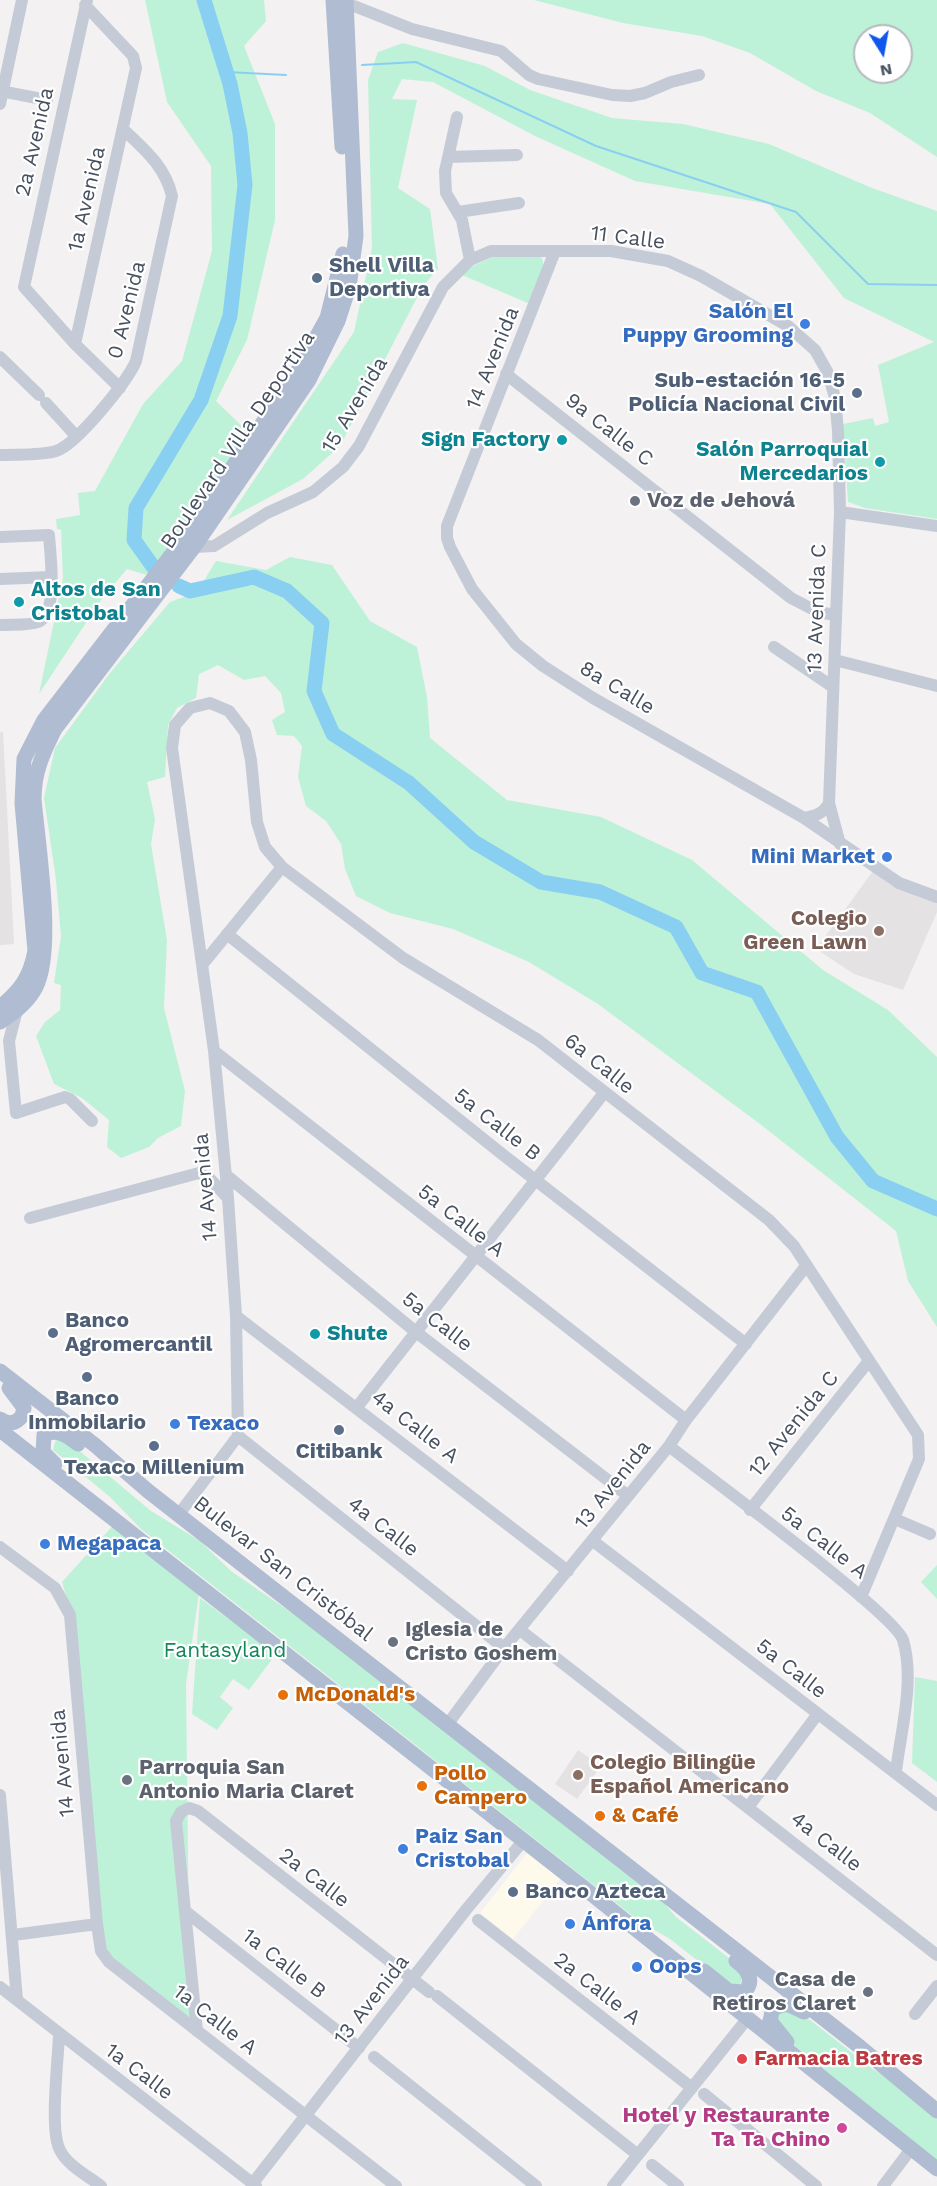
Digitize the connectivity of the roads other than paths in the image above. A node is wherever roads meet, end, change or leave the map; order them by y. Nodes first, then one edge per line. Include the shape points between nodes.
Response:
1 (22, 0) edge
2 (86, 3) edge
3 (339, 3) edge
4 (699, 75) dead end
5 (1, 95) edge
6 (47, 100) dead end
7 (457, 117) dead end
8 (123, 129) junction
9 (518, 155) dead end
10 (448, 156) junction
11 (519, 203) dead end
12 (458, 212) junction
13 (555, 251) junction
14 (465, 263) junction
15 (75, 344) junction
16 (0, 357) edge
17 (828, 373) joint
18 (506, 374) junction
19 (120, 388) junction
20 (76, 436) junction
21 (0, 455) edge
22 (840, 512) junction
23 (937, 526) edge
24 (0, 537) edge
25 (188, 544) junction
26 (450, 547) joint
27 (51, 577) junction
28 (0, 579) edge
29 (836, 615) junction
30 (0, 625) edge
31 (774, 647) dead end
32 (835, 660) junction
33 (937, 686) edge
34 (833, 687) junction
35 (829, 803) junction
36 (804, 818) junction
37 (840, 844) junction
38 (282, 867) junction
39 (937, 897) edge
40 (37, 898) junction
41 (227, 934) junction
42 (202, 965) junction
43 (0, 1007) edge
44 (17, 1010) junction
45 (0, 1022) edge
46 (5, 1040) edge
47 (214, 1051) junction
48 (604, 1093) junction
49 (92, 1121) dead end
50 (226, 1175) junction
51 (536, 1180) junction
52 (228, 1198) junction
53 (30, 1218) dead end
54 (475, 1257) junction
55 (806, 1266) junction
56 (236, 1316) junction
57 (416, 1332) junction
58 (746, 1344) junction
59 (868, 1362) junction
60 (0, 1371) edge
61 (0, 1380) edge
62 (357, 1407) junction
63 (0, 1419) edge
64 (686, 1420) junction
65 (0, 1430) edge
66 (238, 1436) junction
67 (669, 1446) junction
68 (148, 1491) junction
69 (627, 1495) junction
70 (750, 1510) junction
71 (179, 1514) junction
72 (895, 1519) junction
73 (930, 1534) dead end
74 (135, 1535) junction
75 (594, 1540) junction
76 (0, 1547) edge
77 (568, 1571) junction
78 (861, 1597) junction
79 (520, 1630) junction
80 (504, 1648) junction
81 (817, 1715) junction
82 (447, 1725) junction
83 (896, 1771) junction
84 (0, 1795) edge
85 (937, 1804) edge
86 (749, 1806) junction
87 (523, 1841) junction
88 (4, 1878) edge
89 (666, 1898) junction
90 (185, 1911) junction
91 (478, 1920) dead end
92 (97, 1924) junction
93 (640, 1932) junction
94 (13, 1935) junction
95 (937, 1954) edge
96 (411, 1980) junction
97 (937, 1986) edge
98 (0, 1987) edge
99 (17, 2000) junction
100 (915, 2014) dead end
101 (747, 2019) junction
102 (197, 2031) junction
103 (59, 2035) junction
104 (359, 2048) junction
105 (374, 2057) dead end
106 (904, 2083) junction
107 (692, 2088) junction
108 (704, 2094) dead end
109 (937, 2111) edge
110 (307, 2116) junction
111 (873, 2119) junction
112 (911, 2149) junction
113 (638, 2155) junction
114 (652, 2165) dead end
115 (937, 2169) edge
116 (255, 2185) edge
117 (101, 2186) edge
118 (396, 2186) edge
119 (536, 2186) edge
120 (613, 2186) edge
121 (678, 2186) edge
122 (816, 2186) edge
123 (883, 2186) edge

1 - 5 street
2 - 8 street, 1a Avenida via 136,63
2 - 15 street, 2a Avenida via 24,282 26,292
3 - 4 street via 412,29 501,51 538,79 612,95 645,93
3 - 25 main road, Boulevard Villa Deportiva via 356,236 339,321 322,357
5 - 6 street
7 - 10 street
8 - 15 street, 1a Avenida
8 - 19 street, 0 Avenida via 157,161 170,186 171,208 136,361
9 - 10 street
10 - 12 street via 446,193
11 - 12 street
12 - 14 street
13 - 14 street, 11 Calle via 491,251
13 - 17 street, 11 Calle via 611,251 668,261 788,326 815,350
13 - 18 street, 14 Avenida
14 - 25 street, 15 Avenida via 443,287 359,446 343,467 313,492 267,513 214,546
15 - 19 street
16 - 20 street
17 - 22 street, 13 Avenida C via 838,431
18 - 26 street, 14 Avenida via 447,526
18 - 29 street, 9a Calle C via 791,598 818,612
19 - 20 street, 0 Avenida
20 - 21 street, 0 Avenida via 57,451
22 - 23 street
22 - 29 street, 13 Avenida C
24 - 27 street via 49,535
25 - 40 main road, Boulevard Villa Deportiva via 55,729 38,762 34,780
26 - 36 street, 8a Calle via 472,589 516,644 543,666
27 - 28 street
27 - 30 street via 51,602 44,619 38,623
29 - 32 street, 13 Avenida C
31 - 34 street
32 - 33 street
32 - 34 street, 13 Avenida C
34 - 35 street, 13 Avenida C
35 - 36 street via 816,816
35 - 37 street, 13 Avenida C
36 - 37 street, 8a Calle
37 - 39 street, 8a Calle via 899,883
38 - 41 street
38 - 42 street, 6a Calle via 265,847 257,822 245,732 229,711 210,703 190,708 175,725 172,748
38 - 48 street, 6a Calle via 403,958 538,1040
40 - 43 main road, Boulevard Villa Deportiva via 31,971 23,986
40 - 44 main road, Boulevard Villa Deportiva via 45,956 35,990
41 - 42 street
41 - 51 street, 5a Calle B
42 - 47 street, 14 Avenida
44 - 45 main road, Boulevard Villa Deportiva
44 - 46 street
46 - 49 street via 16,1113 65,1097
47 - 50 street, 14 Avenida
47 - 54 street, 5a Calle A
48 - 51 street
48 - 55 street, 6a Calle via 769,1220 794,1246
50 - 52 street, 14 Avenida
50 - 57 street, 5a Calle
51 - 54 street
51 - 58 street, 5a Calle B
52 - 53 street via 199,1173
52 - 56 street, 14 Avenida
54 - 57 street
54 - 64 street, 5a Calle A
55 - 58 street, 13 Avenida
55 - 59 street, 6a Calle
56 - 62 street, 4a Calle A
56 - 66 street, 14 Avenida
57 - 62 street
57 - 69 street, 5a Calle
58 - 64 street, 13 Avenida
59 - 70 street, 12 Avenida C
59 - 72 street, 6a Calle via 918,1435 919,1459
60 - 68 main road, Bulevar San Cristóbal
61 - 63 main road via 24,1408 19,1421 5,1423
62 - 77 street, 4a Calle A
64 - 67 street, 13 Avenida
65 - 74 main road
66 - 71 street
66 - 80 street, 4a Calle
67 - 69 street, 13 Avenida
67 - 70 street, 5a Calle A
68 - 71 main road, Bulevar San Cristóbal
68 - 74 main road via 60,1432 44,1435 43,1452 50,1460
69 - 75 street, 13 Avenida
70 - 78 street, 5a Calle A
71 - 82 main road, Bulevar San Cristóbal
72 - 73 street
72 - 78 street
74 - 87 main road
75 - 77 street, 13 Avenida
75 - 81 street, 5a Calle
76 - 92 street, 14 Avenida via 55,1588 70,1615
77 - 79 street, 13 Avenida
78 - 83 street, 5a Calle A via 896,1628 906,1655
79 - 80 street, 13 Avenida
79 - 86 street, 4a Calle
80 - 82 street, 13 Avenida
81 - 83 street, 5a Calle
81 - 86 street
82 - 89 main road, Bulevar San Cristóbal
83 - 85 street, 5a Calle
84 - 88 street
86 - 95 street, 4a Calle
87 - 93 main road
87 - 96 street, 13 Avenida
88 - 94 street
89 - 93 main road via 682,1919 744,1967 751,1979 749,1987 744,1992 729,1991 672,1946
89 - 106 main road, Bulevar San Cristóbal
90 - 96 street, 2a Calle via 176,1821 189,1808 198,1811
90 - 102 street
90 - 104 street, 1a Calle B
91 - 107 street, 2a Calle A
92 - 94 street
92 - 102 street, 1a Calle A via 101,1951 109,1962
93 - 101 main road
94 - 99 street
96 - 104 street, 13 Avenida
96 - 113 street, 2a Calle
97 - 100 street
98 - 99 street, 1a Calle
99 - 103 street, 1a Calle
101 - 107 street
101 - 111 main road
102 - 110 street, 1a Calle A
103 - 116 street, 1a Calle
103 - 117 street via 58,2148
104 - 110 street, 13 Avenida
105 - 119 street
106 - 109 main road, Bulevar San Cristóbal
106 - 111 main road via 880,2070 796,2007 787,2004 773,2008 770,2021 788,2044
107 - 113 street
108 - 122 street
110 - 116 street, 13 Avenida
110 - 118 street, 1a Calle A
111 - 112 main road
112 - 115 main road
112 - 123 street
113 - 120 street
114 - 121 street

